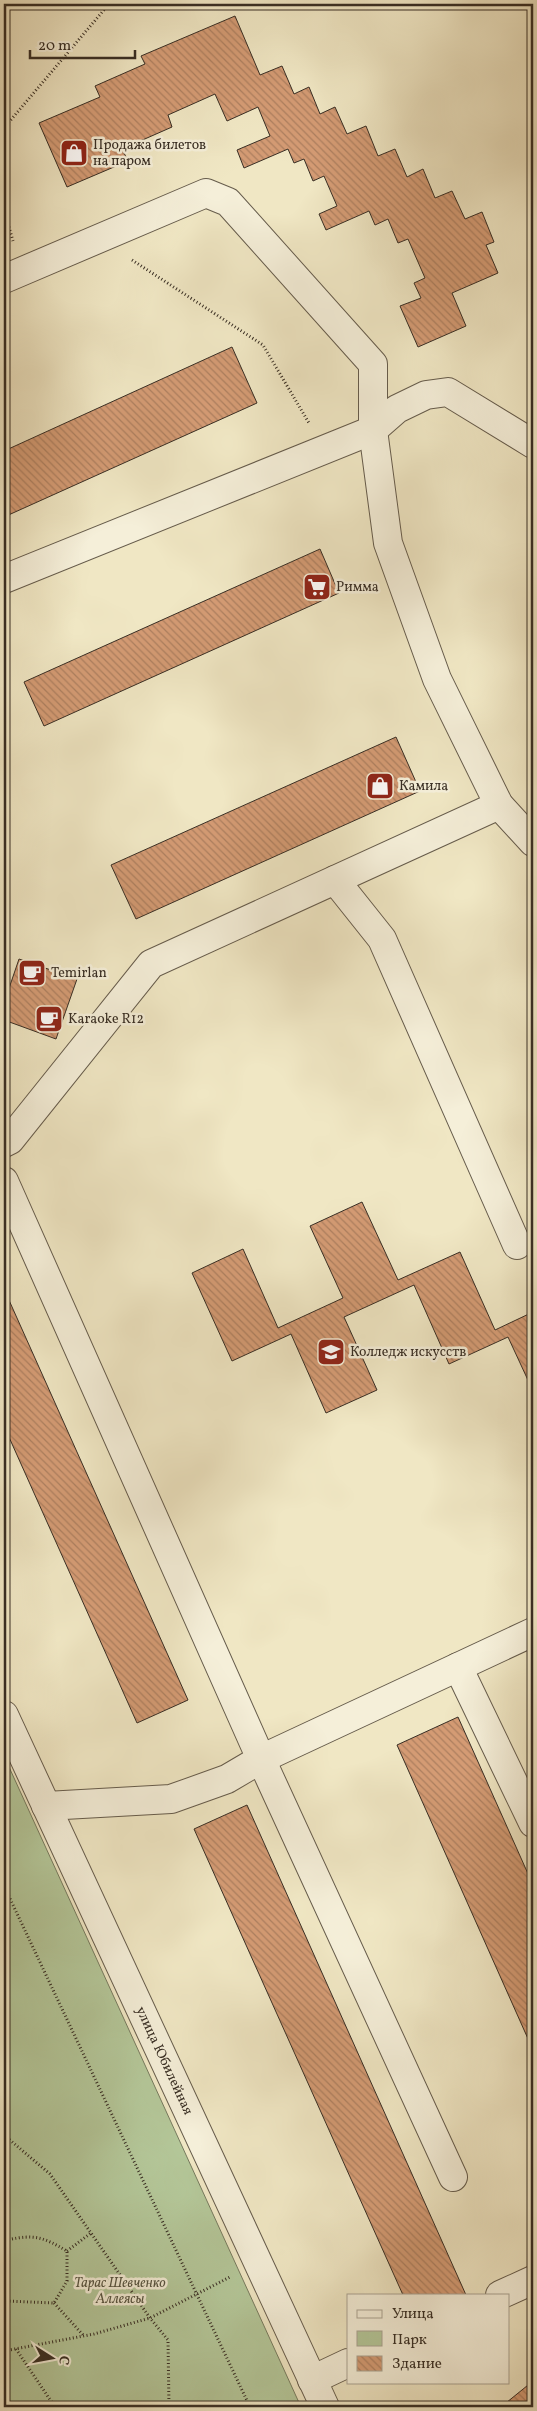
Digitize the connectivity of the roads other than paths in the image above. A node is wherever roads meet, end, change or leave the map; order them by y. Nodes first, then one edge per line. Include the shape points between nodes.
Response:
1 (4, 279) edge
2 (373, 430) junction
3 (533, 444) edge
4 (4, 580) edge
5 (499, 805) junction
6 (533, 842) edge
7 (335, 880) junction
8 (4, 1143) edge
9 (4, 1181) edge
10 (517, 1245) dead end
11 (533, 1632) edge
12 (458, 1667) junction
13 (4, 1715) edge
14 (261, 1759) junction
15 (46, 1806) junction
16 (533, 1823) edge
17 (453, 2177) dead end
18 (533, 2280) edge
19 (502, 2294) edge
20 (347, 2363) edge
21 (312, 2380) junction
22 (324, 2407) edge

1 - 2 street via 206,193 228,202 373,364
2 - 3 street via 397,409 426,396 448,392
2 - 4 street
2 - 5 street via 388,543 437,679
5 - 6 street
5 - 7 street
7 - 8 street via 151,964 10,1140
7 - 10 street via 382,939
9 - 14 street
11 - 12 street
12 - 14 street
12 - 16 street
13 - 15 street, улица Юбилейная
14 - 15 street via 227,1779 170,1800
14 - 17 street
15 - 21 street, улица Юбилейная
18 - 19 street
20 - 21 street
21 - 22 street, улица Юбилейная

